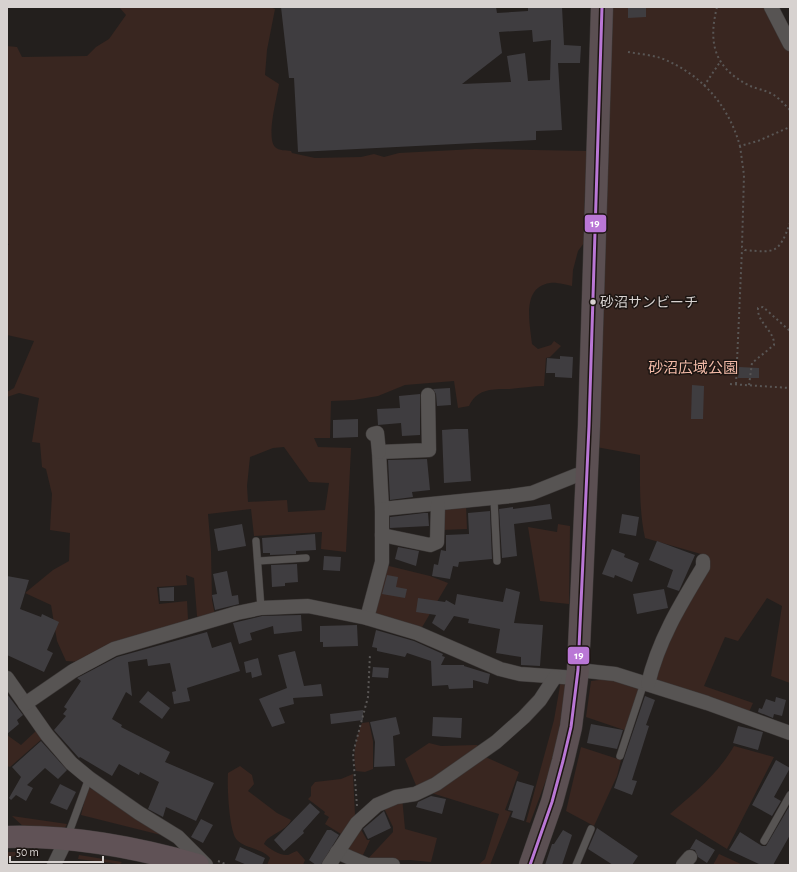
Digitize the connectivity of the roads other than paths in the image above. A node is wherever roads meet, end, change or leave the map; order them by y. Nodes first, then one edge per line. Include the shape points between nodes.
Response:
1 (602, 7) edge
2 (771, 7) edge
3 (790, 44) edge
4 (428, 394) dead end
5 (373, 434) dead end
6 (379, 452) junction
7 (586, 475) junction
8 (494, 499) junction
9 (438, 504) junction
10 (382, 509) junction
11 (382, 535) junction
12 (256, 541) dead end
13 (306, 558) dead end
14 (258, 561) junction
15 (497, 561) dead end
16 (703, 561) dead end
17 (261, 608) junction
18 (367, 618) junction
19 (577, 674) junction
20 (555, 677) junction
21 (7, 678) edge
22 (646, 684) junction
23 (25, 704) junction
24 (790, 733) edge
25 (620, 756) dead end
26 (89, 778) junction
27 (790, 795) edge
28 (592, 829) dead end
29 (10, 832) edge
30 (67, 838) junction
31 (764, 841) dead end
32 (337, 852) junction
33 (54, 865) edge
34 (198, 865) edge
35 (206, 865) edge
36 (329, 865) edge
37 (393, 865) edge
38 (530, 865) edge
39 (576, 865) edge

1 - 7 main road
2 - 3 street
4 - 6 street via 429,450
5 - 6 street via 377,434
6 - 10 street
7 - 8 street via 577,475 532,492
7 - 19 main road
8 - 9 street
8 - 15 lane
9 - 10 street
9 - 11 street via 437,542 430,545
10 - 11 street
11 - 18 street via 382,562
12 - 14 lane
13 - 14 lane
14 - 17 lane
16 - 22 street via 663,636
17 - 18 street via 308,606
17 - 23 street via 114,649 73,671
18 - 20 street via 417,633 495,667 520,674
19 - 20 street
19 - 22 street via 615,674
19 - 38 main road via 571,727 563,761
20 - 32 street via 540,700 496,742 436,784 415,794 386,801 377,806 360,821
21 - 23 street
22 - 24 street
22 - 25 lane
23 - 26 street via 66,758
26 - 30 lane
26 - 35 street via 178,837
27 - 31 lane
28 - 39 lane
29 - 30 highway
30 - 33 street
30 - 34 highway via 121,846
32 - 36 street
32 - 37 street via 367,864

